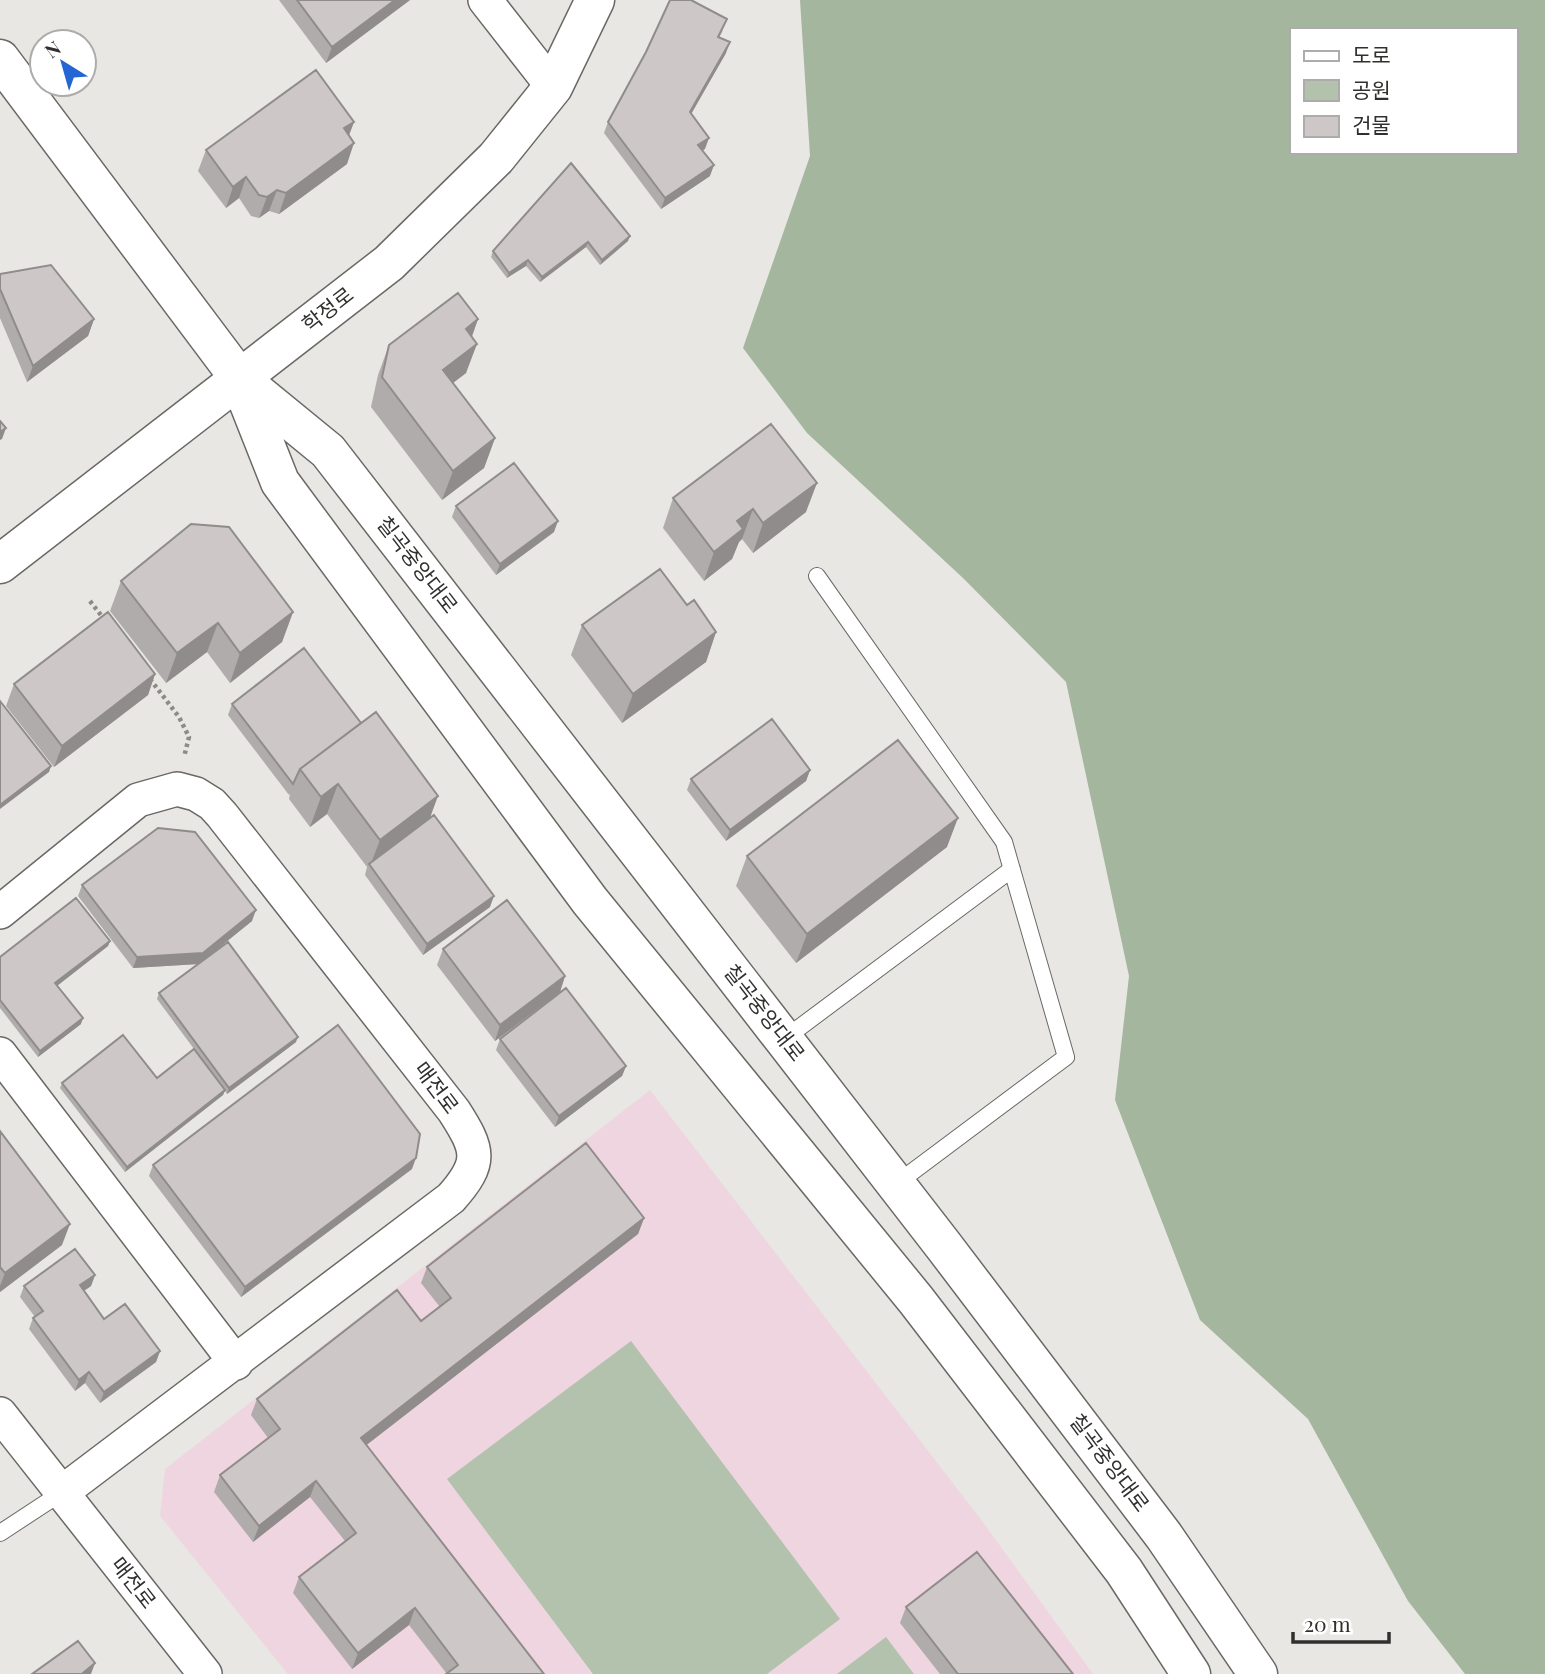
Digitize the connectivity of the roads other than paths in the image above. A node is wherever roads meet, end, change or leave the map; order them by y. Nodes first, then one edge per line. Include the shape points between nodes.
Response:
1 (485, 0) edge
2 (595, 0) edge
3 (0, 59) edge
4 (553, 87) junction
5 (240, 379) junction
6 (0, 564) edge
7 (817, 576) dead end
8 (1012, 869) junction
9 (0, 912) edge
10 (784, 1040) junction
11 (0, 1054) edge
12 (896, 1184) junction
13 (236, 1363) junction
14 (0, 1414) edge
15 (61, 1493) junction
16 (0, 1532) edge
17 (205, 1674) edge
18 (1191, 1674) edge
19 (1258, 1674) edge

1 - 4 street
2 - 4 main road, 학정로
3 - 5 main road, 칠곡중앙대로
4 - 5 main road, 학정로 via 496,158 389,262
5 - 6 main road, 학정로
5 - 10 main road, 칠곡중앙대로 via 328,451
5 - 18 main road, 칠곡중앙대로 via 288,493 590,901 916,1300 1124,1571
7 - 8 lane via 1004,842
8 - 10 lane
8 - 12 lane via 1066,1057
9 - 13 street, 매전로 via 138,800 177,789 196,794 222,816 473,1140 475,1155 466,1181 451,1198
10 - 12 main road, 칠곡중앙대로
11 - 13 street
12 - 19 main road, 칠곡중앙대로 via 1164,1536
13 - 15 street, 매전로
14 - 15 street, 매전로
15 - 16 lane
15 - 17 street, 매전로

